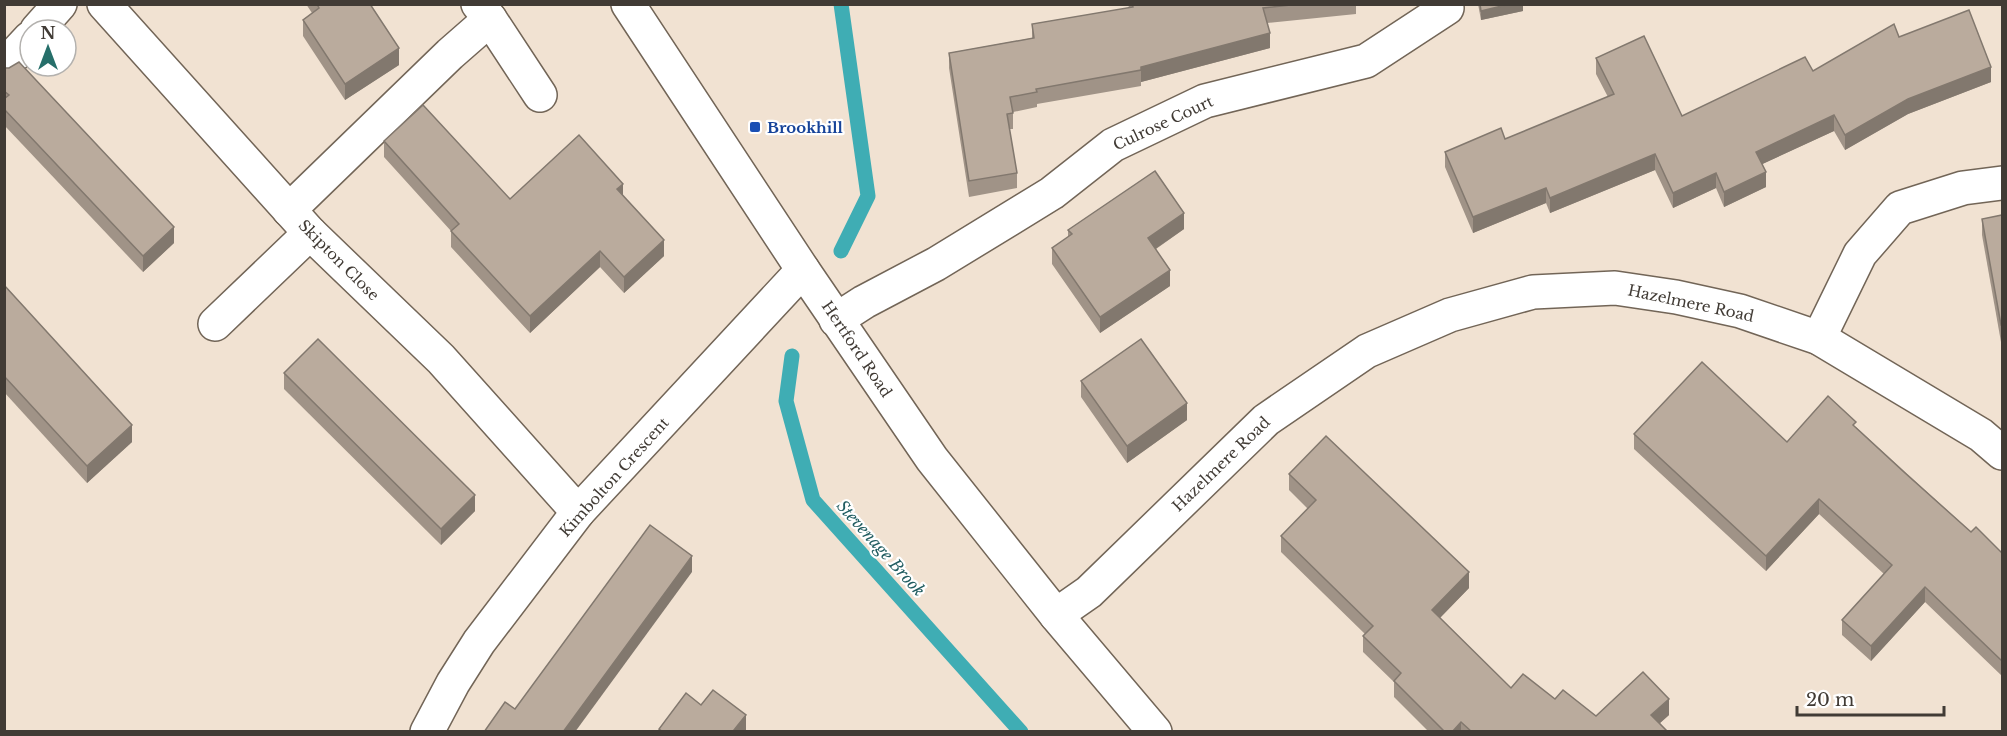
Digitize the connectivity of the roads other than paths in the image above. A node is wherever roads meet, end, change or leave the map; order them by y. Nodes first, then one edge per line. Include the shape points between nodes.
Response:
1 (60, 4) edge
2 (104, 4) edge
3 (628, 4) edge
4 (1447, 8) dead end
5 (484, 12) edge
6 (48, 18) edge
7 (18, 51) edge
8 (4, 66) edge
9 (540, 95) dead end
10 (2002, 183) edge
11 (299, 222) junction
12 (803, 270) junction
13 (836, 320) junction
14 (215, 324) dead end
15 (1819, 338) junction
16 (2002, 453) edge
17 (578, 512) junction
18 (1056, 615) junction
19 (427, 732) edge
20 (1155, 732) edge

1 - 6 street
2 - 11 street, Skipton Close
3 - 12 street, Hertford Road
4 - 13 street, Culrose Court via 1366,61 1205,101 1113,145 1052,193
5 - 9 street
5 - 11 street
7 - 8 street
10 - 15 street via 1963,188 1900,208 1860,254
11 - 14 street
11 - 17 street, Skipton Close via 441,359
12 - 13 street, Hertford Road
12 - 17 street, Kimbolton Crescent
13 - 18 street, Hertford Road via 932,459
15 - 16 street, Hazelmere Road via 1981,435
15 - 18 street, Hazelmere Road via 1740,310 1615,288 1533,292 1450,315 1367,351 1266,420 1089,592
17 - 19 street, Kimbolton Crescent via 479,642
18 - 20 street, Hertford Road

